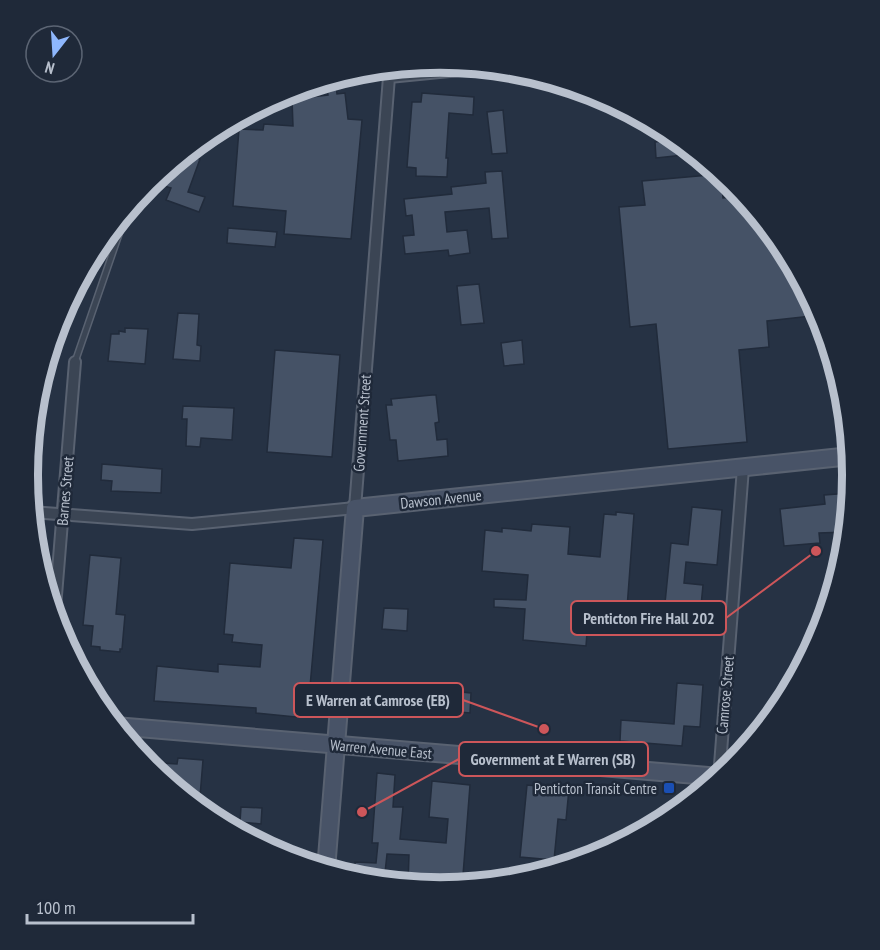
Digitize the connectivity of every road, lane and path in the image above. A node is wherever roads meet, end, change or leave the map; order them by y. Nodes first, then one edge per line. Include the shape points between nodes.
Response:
1 (429, 73) edge
2 (120, 231) edge
3 (75, 362) joint
4 (842, 457) edge
5 (743, 468) junction
6 (355, 508) junction
7 (39, 513) edge
8 (63, 514) junction
9 (56, 595) edge
10 (127, 727) edge
11 (337, 745) junction
12 (720, 765) edge
13 (707, 776) edge
14 (327, 861) edge

1 - 6 street, Government Street via 389,77
2 - 3 lane
3 - 8 street, Barnes Street
4 - 5 street, Dawson Avenue
5 - 6 street, Dawson Avenue
5 - 12 street, Camrose Street
6 - 8 street, Dawson Avenue via 192,524
6 - 11 street, Government Street
7 - 8 street, Dawson Avenue
8 - 9 street, Barnes Street
10 - 11 street, Warren Avenue East
11 - 13 street, Warren Avenue East
11 - 14 street, Government Street

